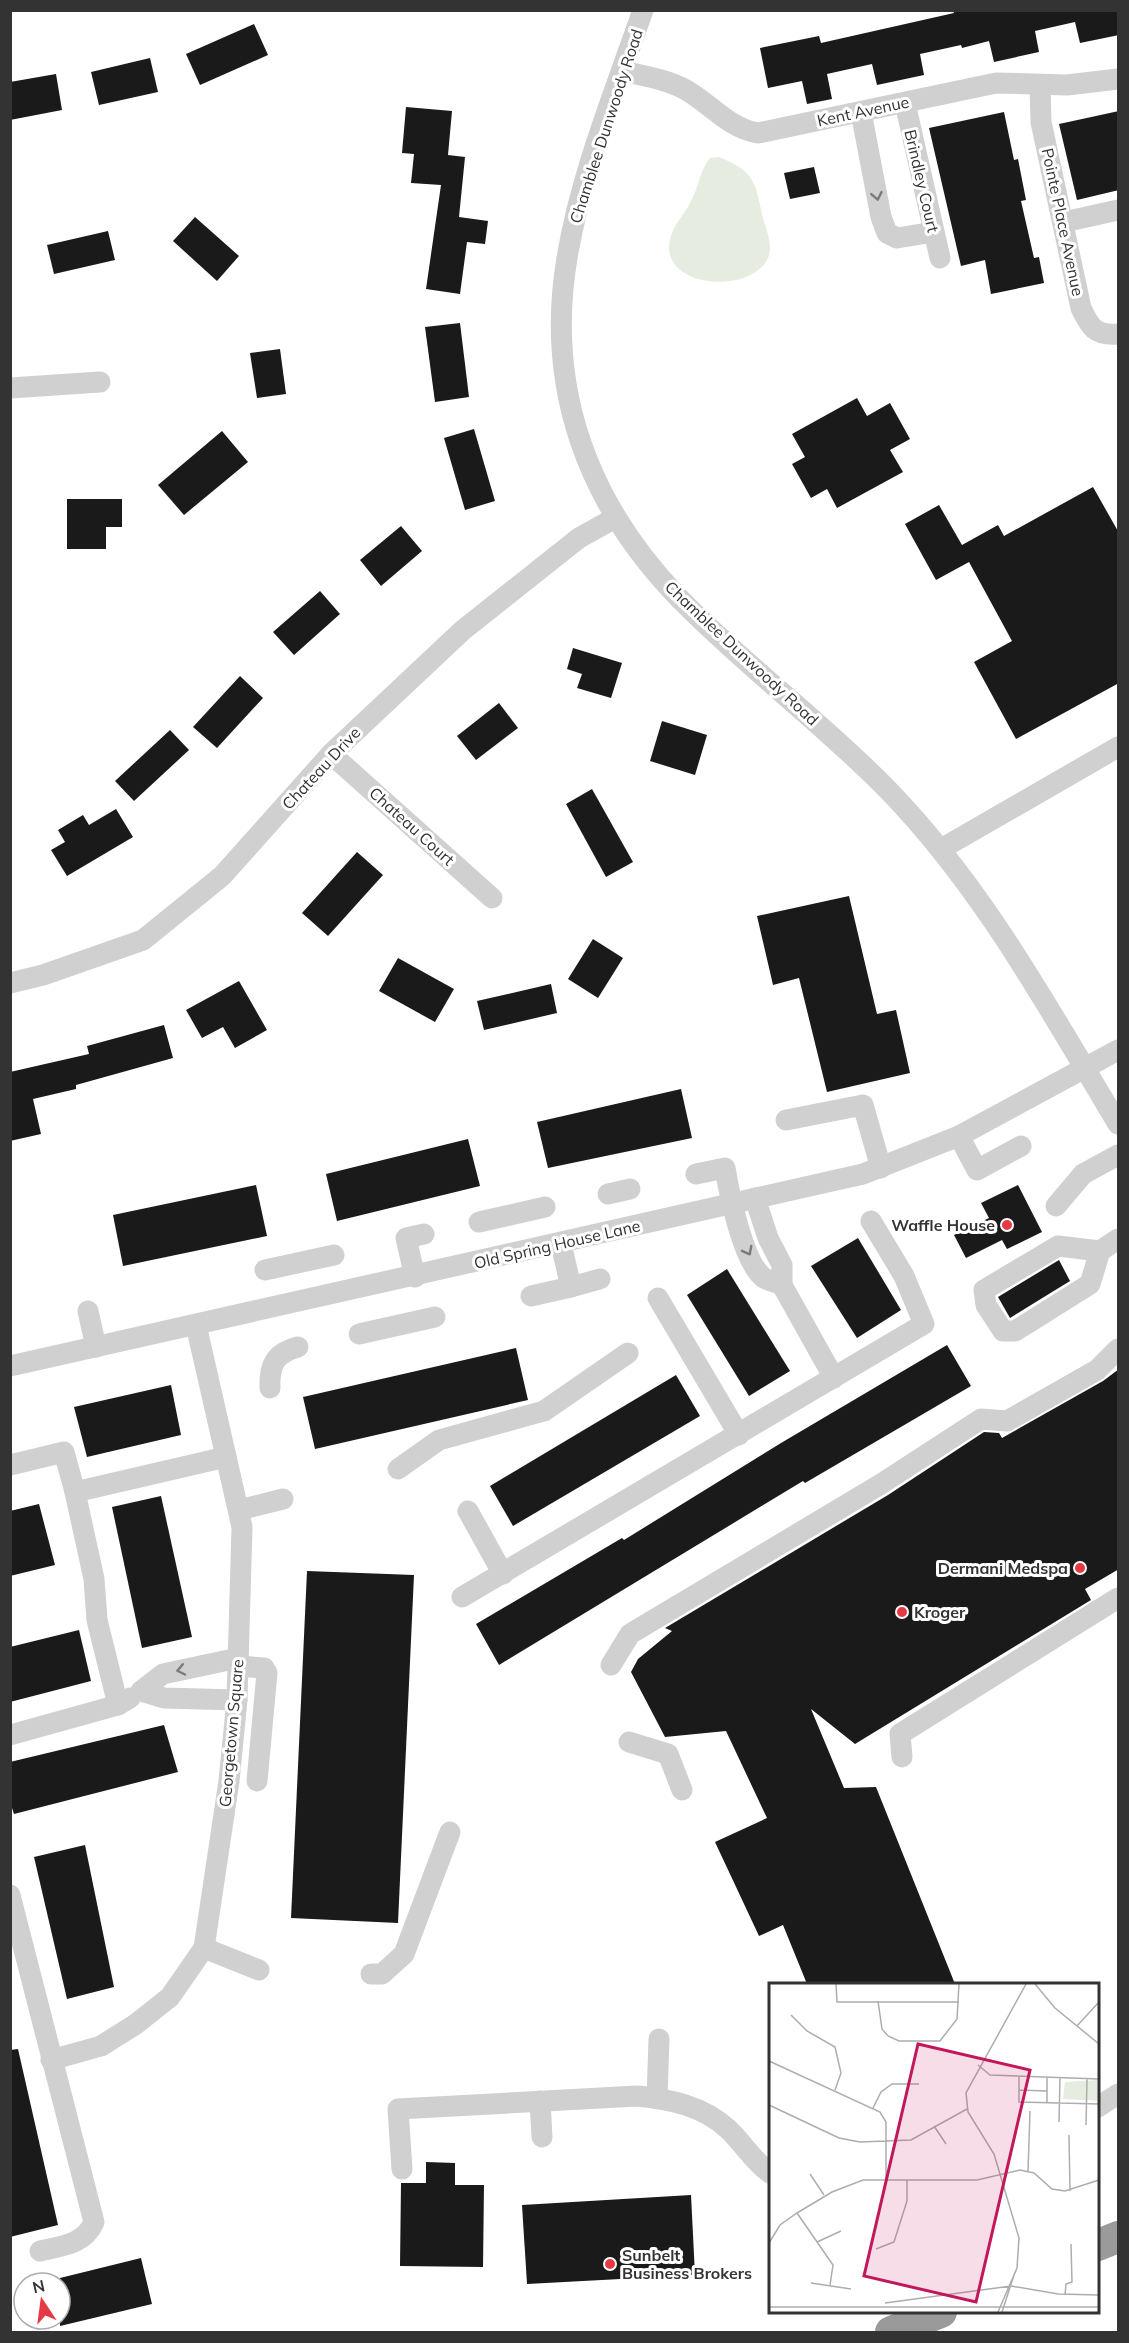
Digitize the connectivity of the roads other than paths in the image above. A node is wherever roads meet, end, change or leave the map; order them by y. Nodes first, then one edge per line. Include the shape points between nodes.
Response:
1 (643, 10) edge
2 (622, 71) junction
3 (1119, 79) edge
4 (1040, 85) junction
5 (905, 103) junction
6 (861, 112) junction
7 (1119, 210) edge
8 (1064, 222) junction
9 (934, 232) junction
10 (940, 258) dead end
11 (1119, 334) edge
12 (100, 382) dead end
13 (10, 388) edge
14 (615, 518) junction
15 (1119, 747) edge
16 (331, 753) junction
17 (941, 849) junction
18 (492, 898) dead end
19 (10, 983) edge
20 (1119, 1050) edge
21 (1085, 1069) junction
22 (786, 1120) dead end
23 (1119, 1124) edge
24 (959, 1136) junction
25 (1021, 1146) dead end
26 (1119, 1155) edge
27 (881, 1168) junction
28 (696, 1174) dead end
29 (630, 1188) dead end
30 (608, 1194) dead end
31 (755, 1198) junction
32 (730, 1204) junction
33 (1056, 1206) dead end
34 (545, 1207) dead end
35 (871, 1221) dead end
36 (479, 1222) dead end
37 (406, 1238) dead end
38 (1119, 1239) edge
39 (561, 1244) junction
40 (1100, 1251) junction
41 (334, 1255) dead end
42 (265, 1270) dead end
43 (415, 1276) junction
44 (600, 1279) dead end
45 (782, 1285) junction
46 (571, 1287) junction
47 (531, 1296) dead end
48 (658, 1298) dead end
49 (88, 1311) dead end
50 (435, 1317) dead end
51 (196, 1325) junction
52 (359, 1334) dead end
53 (96, 1347) junction
54 (298, 1347) dead end
55 (1119, 1349) edge
56 (628, 1353) dead end
57 (10, 1366) edge
58 (834, 1378) junction
59 (270, 1388) dead end
60 (739, 1435) junction
61 (226, 1457) junction
62 (10, 1465) edge
63 (398, 1469) dead end
64 (75, 1492) junction
65 (283, 1499) dead end
66 (239, 1510) junction
67 (468, 1511) dead end
68 (503, 1574) junction
69 (462, 1597) dead end
70 (1119, 1598) edge
71 (238, 1662) junction
72 (611, 1665) dead end
73 (141, 1691) junction
74 (237, 1700) junction
75 (118, 1705) junction
76 (10, 1735) edge
77 (629, 1742) dead end
78 (902, 1757) dead end
79 (257, 1781) dead end
80 (682, 1790) dead end
81 (450, 1832) dead end
82 (10, 1895) edge
83 (204, 1948) junction
84 (259, 1970) dead end
85 (371, 1974) dead end
86 (658, 2039) dead end
87 (51, 2060) junction
88 (1119, 2094) edge
89 (657, 2098) junction
90 (540, 2101) junction
91 (1099, 2106) edge
92 (542, 2137) dead end
93 (402, 2169) dead end
94 (769, 2171) edge
95 (1119, 2237) edge
96 (1099, 2246) edge
97 (40, 2251) dead end
98 (938, 2313) edge
99 (891, 2332) edge

1 - 2 street, Chamblee Dunwoody Road
2 - 6 street, Kent Avenue via 685,89 744,131 758,133
2 - 14 street, Chamblee Dunwoody Road via 581,196 567,256 562,313 564,362 576,426 589,466
3 - 4 street, Kent Avenue
4 - 5 street, Kent Avenue via 996,83
4 - 8 street, Pointe Place Avenue via 1041,122
5 - 6 street, Kent Avenue
5 - 9 street, Brindley Court
6 -> 9 street via 887,233 897,238
7 - 8 street
8 - 11 street, Pointe Place Avenue via 1081,308 1091,329 1100,334
9 - 10 street, Brindley Court
12 - 13 street
14 - 16 street, Chateau Drive via 579,538 463,630
14 - 17 street, Chamblee Dunwoody Road via 637,551 682,601 874,776
15 - 17 street
16 - 18 street, Chateau Court
16 - 19 street, Chateau Drive via 222,876 143,940
17 - 21 street, Chamblee Dunwoody Road via 980,903
20 - 21 street, Old Spring House Lane
21 - 23 street, Chamblee Dunwoody Road
21 - 24 street, Old Spring House Lane
22 - 27 street via 862,1105
24 - 25 street via 977,1170
24 - 27 street, Old Spring House Lane
26 - 33 street via 1083,1174
27 - 31 street, Old Spring House Lane
28 - 32 street via 725,1168
29 - 30 street
31 - 32 street, Old Spring House Lane
31 - 45 street via 782,1265
32 - 39 street, Old Spring House Lane
32 -> 45 street via 744,1245 762,1277
34 - 36 street via 512,1206
35 - 58 street via 904,1276 924,1324
37 - 43 street
38 - 40 street
39 - 43 street, Old Spring House Lane
39 - 46 street
40 - 40 street via 1058,1246 984,1290 986,1305 1003,1331 1015,1331 1090,1284
41 - 42 street
43 - 51 street, Old Spring House Lane
44 - 46 street
45 - 58 street
46 - 47 street
48 - 60 street
49 - 53 street
50 - 52 street
51 - 53 street, Old Spring House Lane
51 - 61 street, Georgetown Square
53 - 57 street, Old Spring House Lane
54 - 59 street via 278,1355 270,1370
55 - 72 street via 1097,1370 1008,1421 981,1419 881,1484 630,1634
56 - 63 street via 544,1412 439,1440
58 - 60 street
60 - 68 street
61 - 64 street
61 - 66 street, Georgetown Square
62 - 64 street via 64,1452
64 - 75 street via 94,1579 97,1620
65 - 66 street
66 - 71 street, Georgetown Square via 242,1527
67 - 68 street
68 - 69 street
70 - 78 street via 900,1734
71 -> 73 street via 164,1674
71 - 74 street, Georgetown Square
71 - 79 street via 264,1668 267,1673
73 - 74 street via 164,1698
73 - 75 street
74 - 83 street, Georgetown Square
75 - 76 street
77 - 80 street via 668,1754
81 - 85 street via 404,1954 382,1974
82 - 87 street
83 - 84 street
83 - 87 street, Georgetown Square via 170,1997 136,2024 101,2046
86 - 89 street
87 - 97 street via 94,2222 89,2234 73,2243
88 - 91 street
89 - 90 street
89 - 94 street via 671,2099 701,2111 727,2128
90 - 92 street
90 - 93 street via 398,2109
95 - 96 highway
98 - 99 highway

